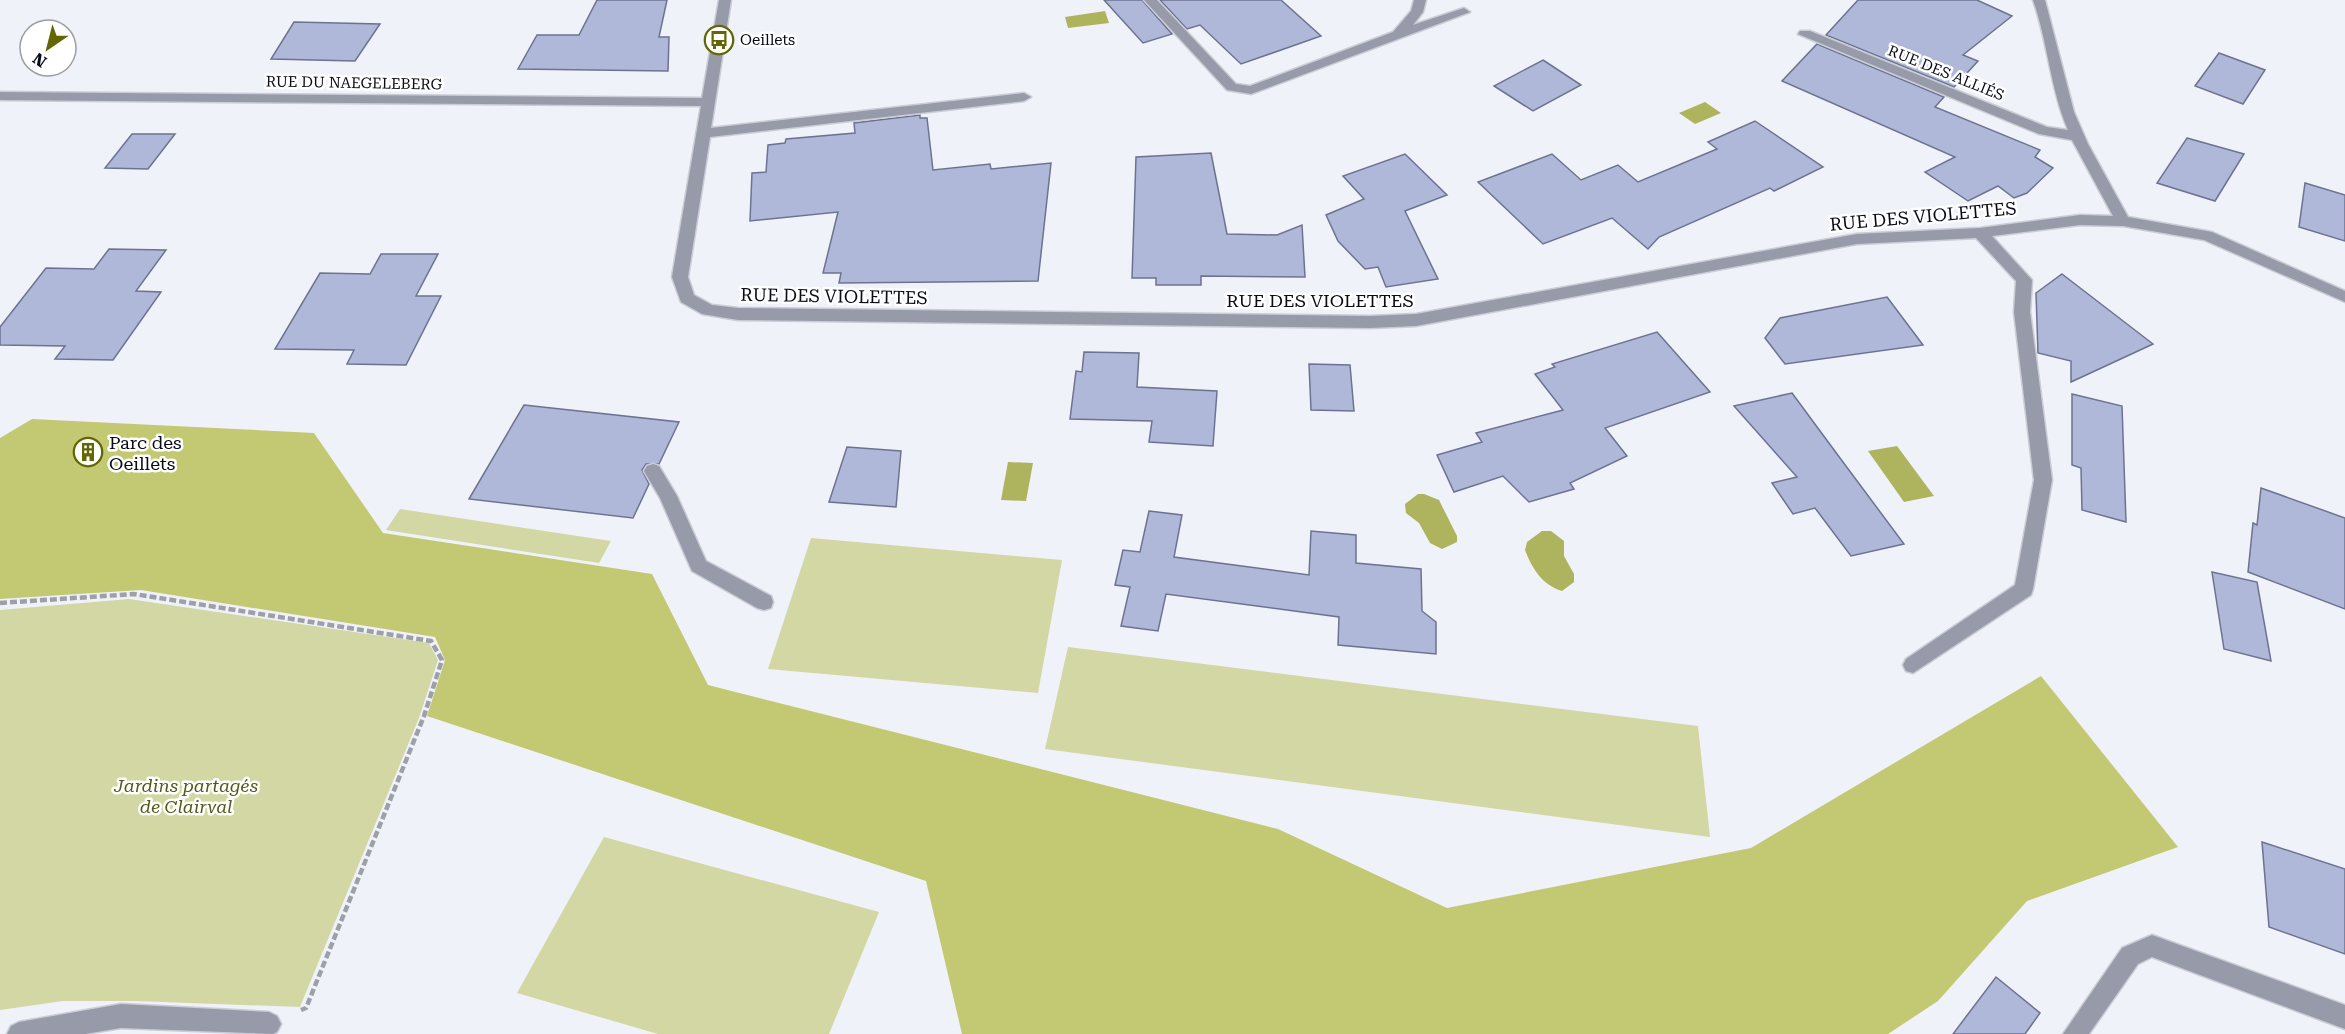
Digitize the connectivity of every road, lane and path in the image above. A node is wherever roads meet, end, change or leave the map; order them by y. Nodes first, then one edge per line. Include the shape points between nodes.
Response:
1 (725, 0) edge
2 (1150, 0) edge
3 (1420, 0) edge
4 (2039, 0) edge
5 (1464, 12) dead end
6 (1805, 34) dead end
7 (1398, 35) junction
8 (0, 96) edge
9 (1024, 97) dead end
10 (708, 102) junction
11 (703, 133) junction
12 (2077, 136) junction
13 (2123, 221) junction
14 (1980, 233) junction
15 (2345, 297) edge
16 (653, 471) dead end
17 (764, 602) dead end
18 (0, 603) edge
19 (1913, 665) dead end
20 (2345, 1017) edge
21 (269, 1024) joint
22 (19, 1034) edge
23 (2075, 1034) edge

1 - 10 street, RUE DES VIOLETTES
2 - 7 street via 1232,87 1241,90 1251,90
3 - 7 street via 1417,12
4 - 12 street via 2048,21 2062,95
5 - 7 street
6 - 12 street, RUE DES ALLIÉS via 2043,131
8 - 10 street, RUE DU NAEGELEBERG
9 - 11 street
10 - 11 street, RUE DES VIOLETTES
11 - 14 street, RUE DES VIOLETTES via 680,277 682,288 687,298 708,310 738,314 1416,320 1857,239
12 - 13 street
13 - 14 street, RUE DES VIOLETTES via 2080,220
13 - 15 street, RUE DES VIOLETTES via 2207,236
14 - 19 street via 2024,280 2022,312 2043,480 2024,589
16 - 17 street via 699,566
18 - 21 path via 134,594 431,641 442,660 424,716 306,1008
20 - 23 street via 2152,946 2130,956
21 - 22 street via 120,1016

